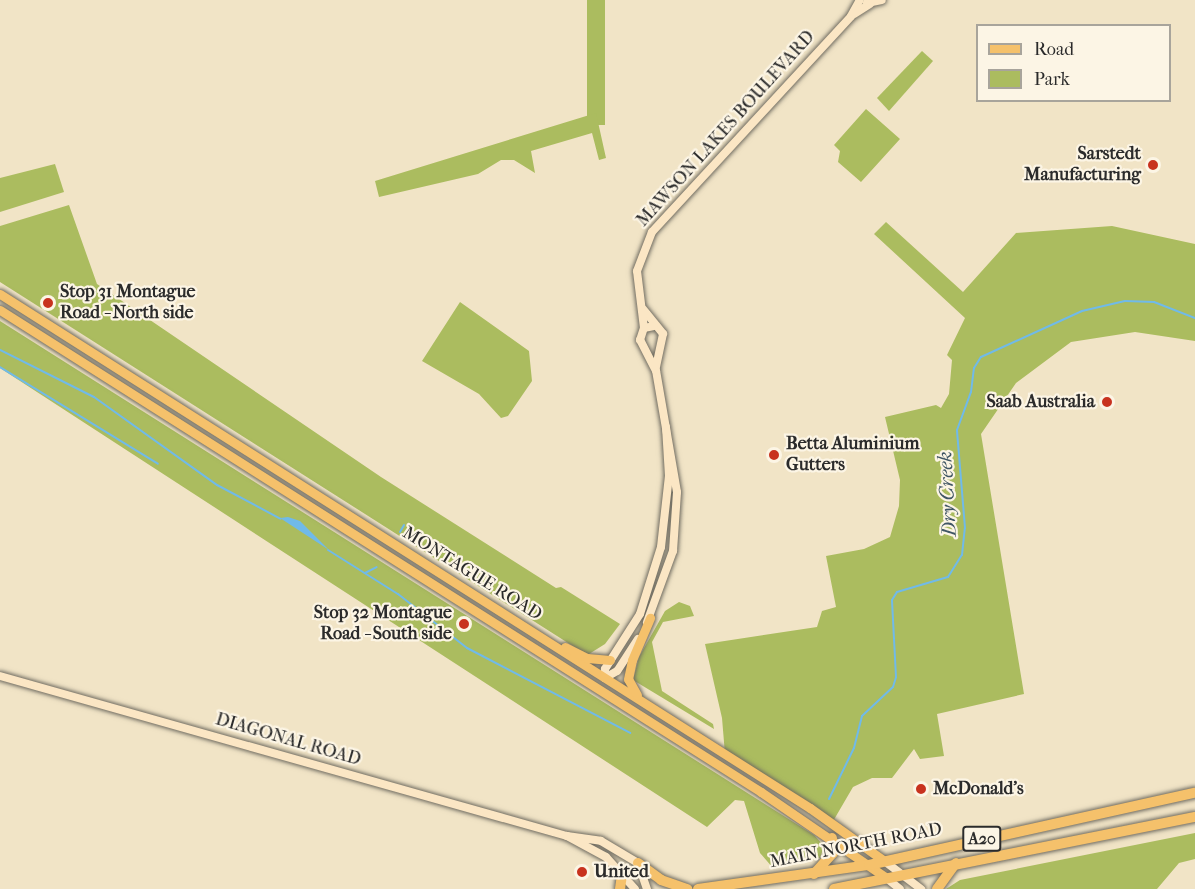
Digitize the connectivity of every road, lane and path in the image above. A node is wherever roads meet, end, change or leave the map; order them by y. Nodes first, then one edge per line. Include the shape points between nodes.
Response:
1 (882, 0) edge
2 (865, 1) edge
3 (0, 294) edge
4 (641, 306) junction
5 (0, 310) edge
6 (654, 326) junction
7 (644, 328) junction
8 (660, 346) junction
9 (647, 348) junction
10 (656, 371) junction
11 (666, 427) junction
12 (650, 618) junction
13 (533, 632) junction
14 (610, 660) junction
15 (569, 670) junction
16 (0, 676) edge
17 (605, 678) junction
18 (612, 698) junction
19 (646, 704) junction
20 (1195, 793) edge
21 (1195, 816) edge
22 (567, 836) junction
23 (832, 838) junction
24 (884, 860) junction
25 (638, 863) junction
26 (957, 863) junction
27 (869, 865) junction
28 (621, 874) junction
29 (901, 874) junction
30 (814, 875) junction
31 (885, 877) junction
32 (620, 889) edge
33 (636, 889) edge
34 (647, 889) edge
35 (687, 889) edge
36 (698, 889) edge
37 (834, 889) edge
38 (900, 889) edge
39 (921, 889) edge
40 (937, 889) edge

1 - 2 street, MAWSON LAKES BOULEVARD
2 - 4 street, MAWSON LAKES BOULEVARD via 652,232 637,271
3 - 13 main road, MONTAGUE ROAD
4 - 6 street, MAWSON LAKES BOULEVARD
4 - 7 street, MAWSON LAKES BOULEVARD
5 - 15 main road, MONTAGUE ROAD
6 - 7 street
6 - 8 street via 663,334
7 - 9 street via 640,340
8 - 9 street
8 - 10 street
9 - 10 street
10 - 11 street
11 - 12 street via 677,492 673,551
11 - 14 street via 669,476 661,547 640,614
12 - 17 street via 617,671
12 - 19 main road via 628,679
13 - 14 main road via 588,658
13 - 17 main road, MONTAGUE ROAD
14 - 17 street
15 - 17 main road via 594,680
15 - 18 main road, MONTAGUE ROAD
16 - 22 street, DIAGONAL ROAD
17 - 18 main road
17 - 19 main road, MONTAGUE ROAD
18 - 23 main road, MONTAGUE ROAD
19 - 24 main road, MONTAGUE ROAD
20 - 24 highway, MAIN NORTH ROAD / A20
21 - 26 highway, MAIN NORTH ROAD / A20
22 - 25 street, DIAGONAL ROAD via 607,844
22 - 28 street, DIAGONAL ROAD via 599,852
23 - 27 main road, MONTAGUE ROAD
23 - 30 highway via 833,853
24 - 27 highway, MAIN NORTH ROAD / A20
24 - 29 street, MONTAGUE ROAD
25 - 34 street
25 - 35 highway via 661,880
26 - 29 highway, MAIN NORTH ROAD / A20
26 - 40 highway
27 - 30 highway, MAIN NORTH ROAD / A20
27 - 31 main road, MONTAGUE ROAD
28 - 32 highway
28 - 33 street, DIAGONAL ROAD
29 - 31 highway, MAIN NORTH ROAD / A20
29 - 39 street, MONTAGUE ROAD
30 - 36 highway, MAIN NORTH ROAD / A20
31 - 37 highway, MAIN NORTH ROAD / A20
31 - 38 street, MONTAGUE ROAD

